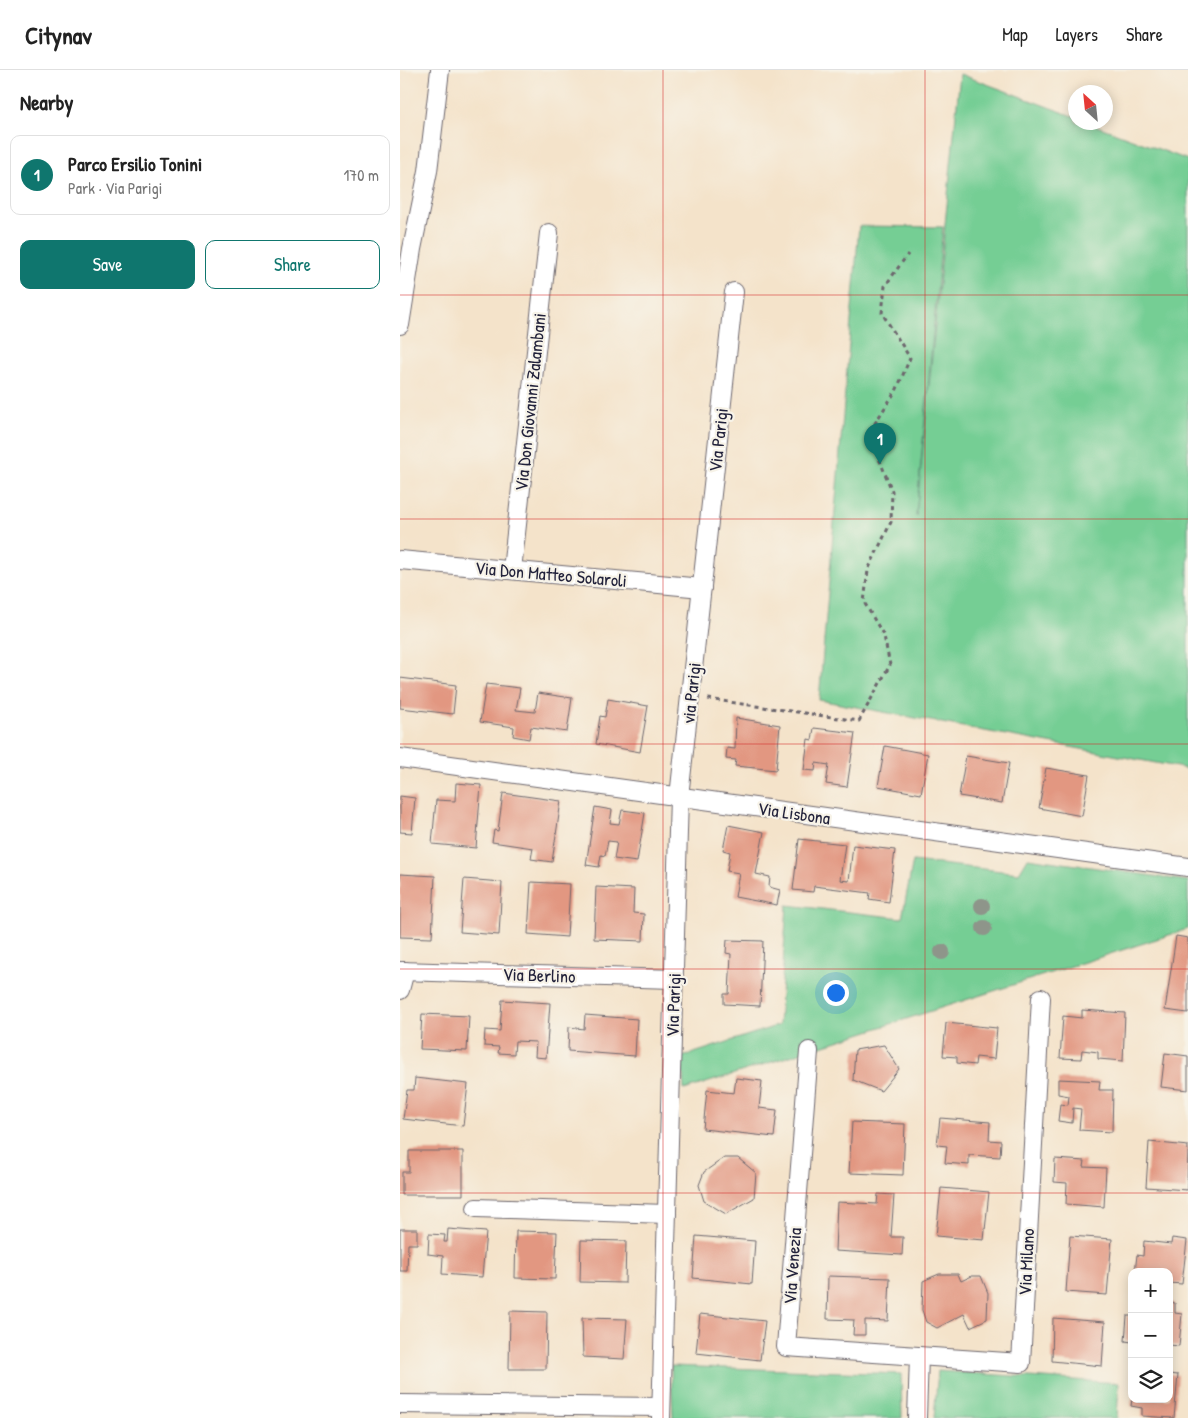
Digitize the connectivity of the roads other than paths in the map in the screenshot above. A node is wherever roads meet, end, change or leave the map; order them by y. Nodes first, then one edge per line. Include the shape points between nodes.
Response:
1 (440, 70) edge
2 (549, 234) dead end
3 (734, 292) dead end
4 (400, 325) edge
5 (400, 560) edge
6 (512, 570) junction
7 (702, 588) junction
8 (400, 758) edge
9 (680, 797) junction
10 (1188, 868) edge
11 (402, 971) edge
12 (674, 980) junction
13 (400, 990) edge
14 (1041, 998) dead end
15 (809, 1051) dead end
16 (476, 1208) dead end
17 (667, 1214) junction
18 (919, 1356) junction
19 (400, 1404) edge
20 (661, 1413) edge
21 (917, 1418) edge

1 - 4 street via 428,171
2 - 6 street, Via Don Giovanni Zalambani
3 - 7 street, Via Parigi
5 - 6 street, Via Don Matteo Solaroli
6 - 7 street, Via Don Matteo Solaroli
7 - 9 street, via Parigi
8 - 9 street, Via Lisbona
9 - 10 street, Via Lisbona
9 - 12 street, Via Parigi
11 - 12 street, Via Berlino
11 - 13 street, Via Berlino
12 - 17 street, Via Parigi
14 - 18 street, Via Milano via 1021,1363
15 - 18 street, Via Venezia via 786,1347
16 - 17 street
17 - 20 street, Via Parigi
18 - 21 street
19 - 20 street

